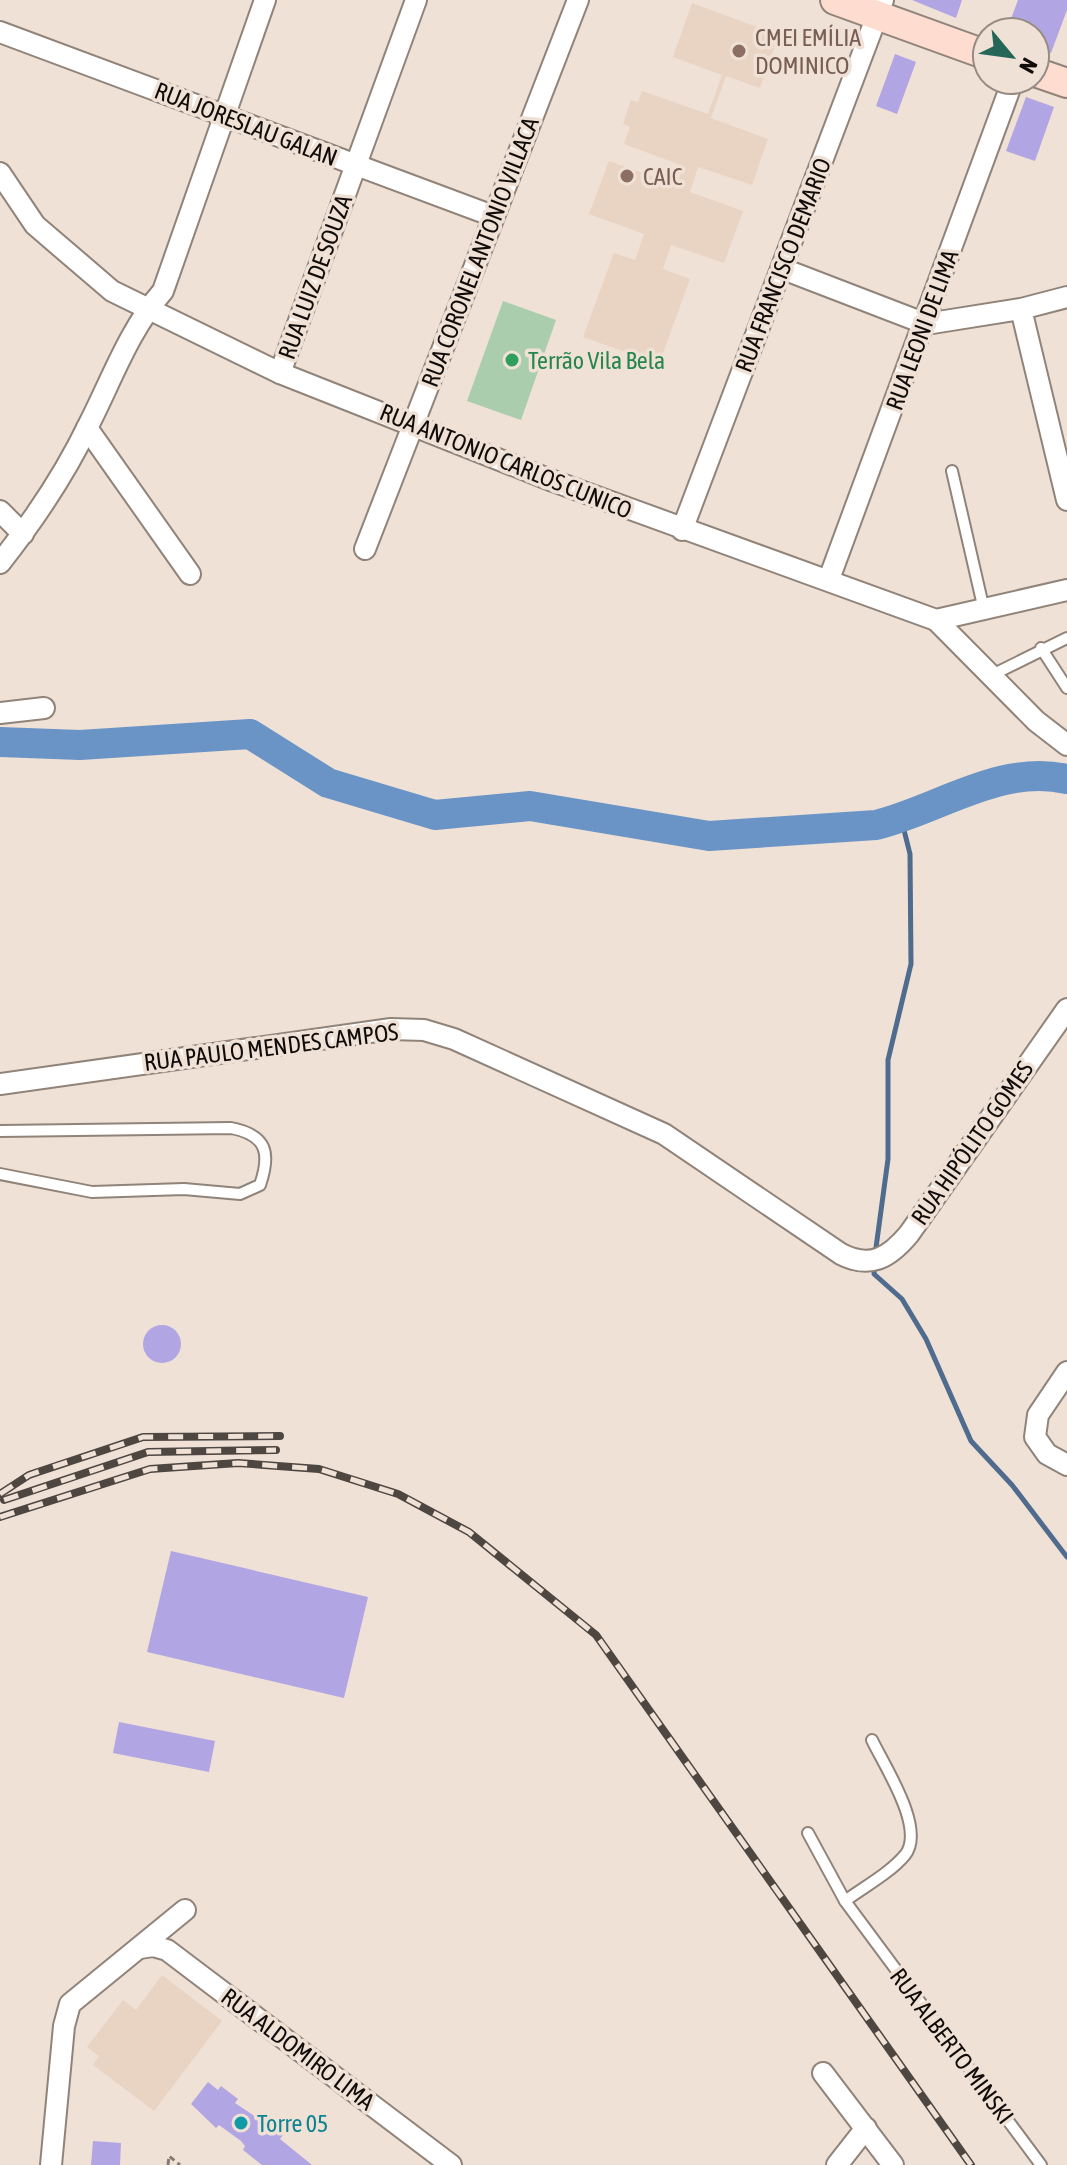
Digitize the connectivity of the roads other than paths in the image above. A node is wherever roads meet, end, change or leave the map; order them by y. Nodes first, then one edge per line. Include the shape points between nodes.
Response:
1 (265, 0) edge
2 (416, 0) edge
3 (578, 0) edge
4 (835, 0) edge
5 (880, 8) edge
6 (0, 32) edge
7 (971, 48) edge
8 (1007, 96) edge
9 (223, 116) junction
10 (356, 165) junction
11 (0, 173) edge
12 (493, 216) junction
13 (783, 269) junction
14 (1067, 297) edge
15 (147, 309) junction
16 (1021, 309) junction
17 (926, 324) junction
18 (280, 373) junction
19 (414, 424) junction
20 (87, 428) junction
21 (952, 471) dead end
22 (1067, 500) edge
23 (0, 511) edge
24 (682, 530) junction
25 (23, 534) junction
26 (365, 549) dead end
27 (0, 563) edge
28 (190, 574) dead end
29 (829, 579) junction
30 (1067, 590) edge
31 (984, 612) junction
32 (936, 620) junction
33 (1067, 638) edge
34 (1041, 648) junction
35 (990, 676) junction
36 (1067, 688) edge
37 (44, 708) dead end
38 (0, 713) edge
39 (1067, 745) edge
40 (1067, 1009) edge
41 (0, 1084) edge
42 (0, 1131) edge
43 (0, 1174) edge
44 (874, 1260) joint
45 (1067, 1372) edge
46 (1067, 1465) edge
47 (872, 1740) dead end
48 (808, 1833) dead end
49 (845, 1901) junction
50 (185, 1910) dead end
51 (140, 1948) junction
52 (823, 2073) dead end
53 (866, 2128) junction
54 (51, 2165) edge
55 (451, 2165) edge
56 (837, 2165) edge
57 (893, 2165) edge
58 (1041, 2165) edge

1 - 9 street
2 - 10 street, RUA LUIZ DE SOUZA
3 - 12 street, RUA CORONEL ANTONIO VILLACA
4 - 5 street
5 - 7 street
5 - 13 street, RUA FRANCISCO DEMARIO
6 - 9 street, RUA JORESLAU GALAN
8 - 17 street, RUA LEONI DE LIMA
9 - 10 street, RUA JORESLAU GALAN
9 - 15 street via 163,291
10 - 12 street, RUA JORESLAU GALAN
10 - 18 street, RUA LUIZ DE SOUZA
11 - 15 street, RUA ANTONIO CARLOS CUNICO via 35,225 59,249 112,291
12 - 19 street, RUA CORONEL ANTONIO VILLACA
13 - 17 street
13 - 24 street, RUA FRANCISCO DEMARIO
14 - 16 street
15 - 18 street, RUA ANTONIO CARLOS CUNICO
15 - 20 street
16 - 17 street
16 - 22 street
17 - 29 street, RUA LEONI DE LIMA
18 - 19 street, RUA ANTONIO CARLOS CUNICO
19 - 24 street, RUA ANTONIO CARLOS CUNICO
19 - 26 street, RUA CORONEL ANTONIO VILLACA
20 - 25 street
20 - 28 street
21 - 31 lane
23 - 25 street
24 - 29 street, RUA ANTONIO CARLOS CUNICO
25 - 27 street
29 - 32 street, RUA ANTONIO CARLOS CUNICO
30 - 31 street
31 - 32 street
32 - 35 street
33 - 34 lane
34 - 35 lane
34 - 36 lane
35 - 39 street
37 - 38 street
40 - 44 street, RUA HIPÓLITO GOMES via 909,1234
41 - 44 street, RUA PAULO MENDES CAMPOS via 391,1029 424,1030 664,1134 841,1254
42 - 43 lane via 231,1128 250,1132 263,1143 268,1163 260,1185 240,1194 184,1189 92,1192
45 - 46 street via 1038,1415 1035,1437 1047,1454
47 - 49 lane via 913,1835 906,1854
48 - 49 lane, RUA ALBERTO MINSKI
49 - 58 lane, RUA ALBERTO MINSKI
50 - 51 street
51 - 54 street via 70,2004
51 - 55 street, RUA ALDOMIRO LIMA via 167,1950
52 - 53 street
53 - 56 street
53 - 57 street

